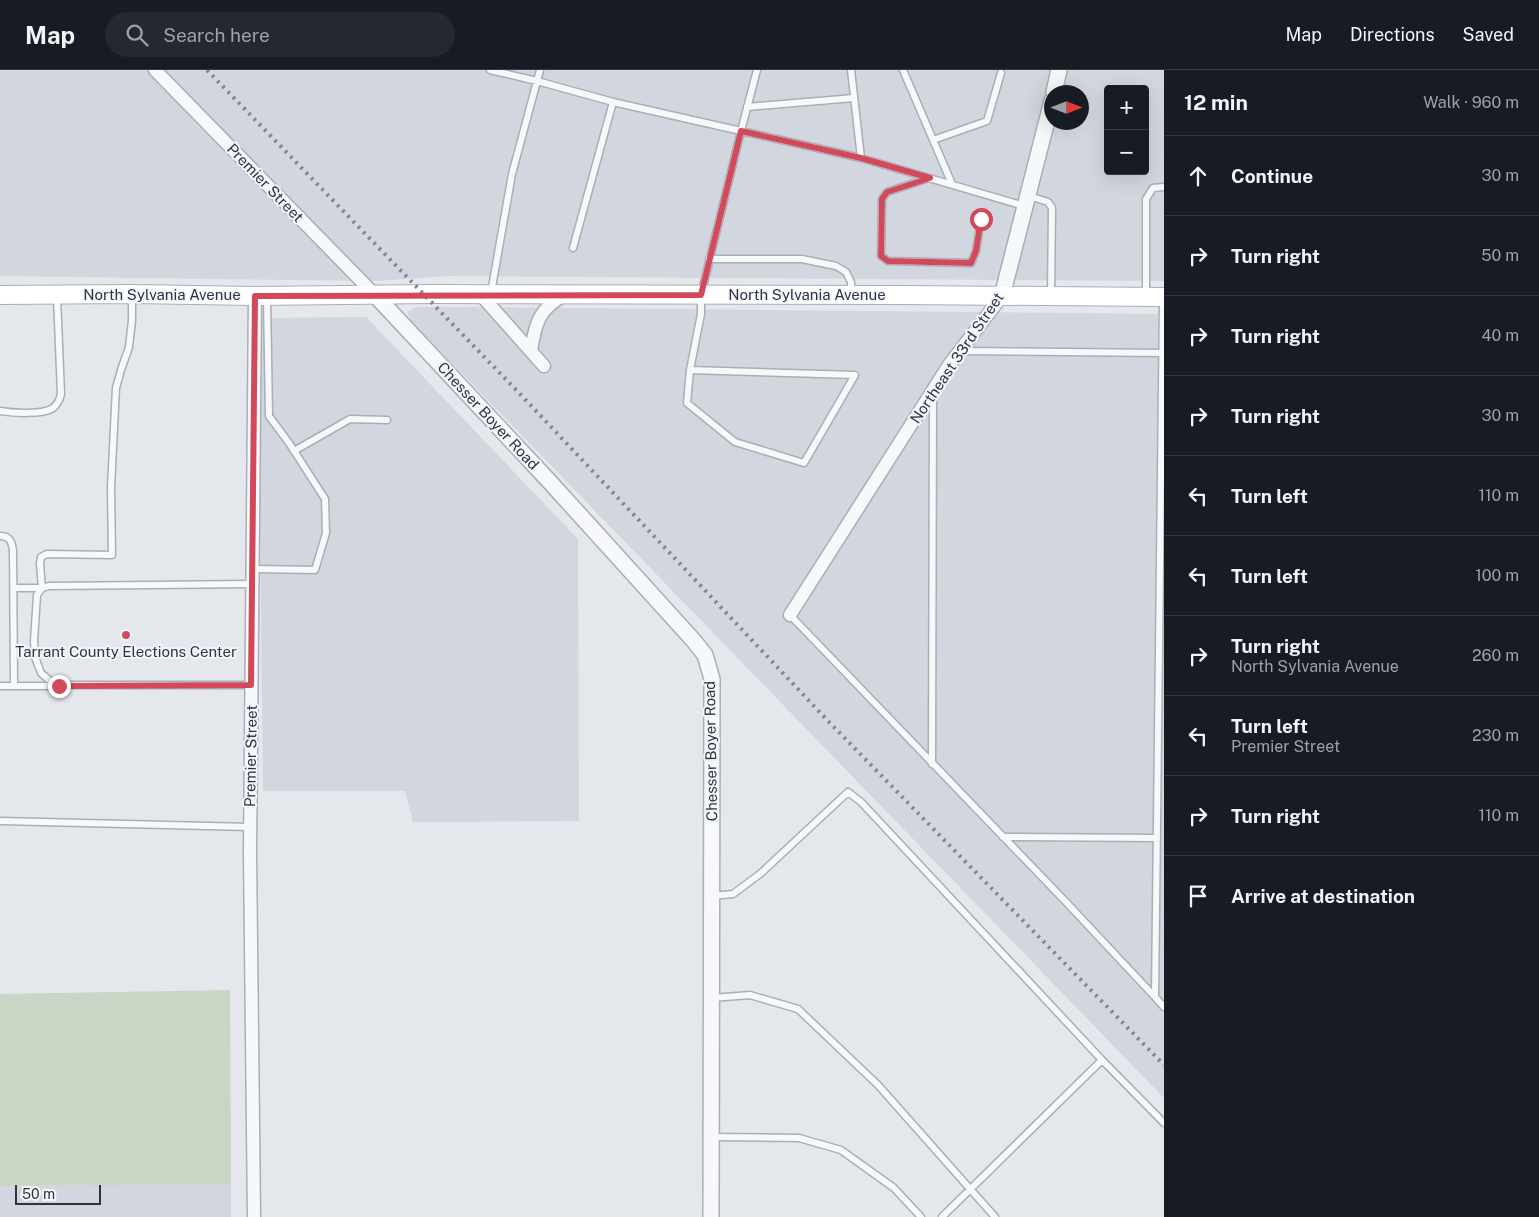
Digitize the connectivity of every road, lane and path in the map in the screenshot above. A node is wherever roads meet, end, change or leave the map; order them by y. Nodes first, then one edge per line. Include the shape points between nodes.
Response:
1 (155, 70) edge
2 (490, 70) edge
3 (540, 70) edge
4 (757, 70) edge
5 (851, 70) edge
6 (903, 70) edge
7 (1060, 70) edge
8 (1001, 73) dead end
9 (537, 81) junction
10 (1056, 85) edge
11 (854, 98) junction
12 (614, 102) junction
13 (747, 107) junction
14 (1045, 130) edge
15 (741, 131) junction
16 (933, 140) junction
17 (861, 158) junction
18 (930, 178) junction
19 (952, 184) junction
20 (1164, 187) edge
21 (1026, 201) junction
22 (981, 219) dead end
23 (573, 248) dead end
24 (709, 259) junction
25 (57, 294) junction
26 (132, 294) junction
27 (0, 295) edge
28 (375, 295) junction
29 (486, 295) junction
30 (566, 295) junction
31 (701, 295) junction
32 (851, 295) junction
33 (261, 296) junction
34 (1002, 296) junction
35 (1051, 297) junction
36 (1146, 297) junction
37 (1164, 297) edge
38 (531, 351) junction
39 (960, 351) junction
40 (1162, 353) junction
41 (544, 366) dead end
42 (690, 370) junction
43 (933, 390) junction
44 (0, 411) edge
45 (387, 420) dead end
46 (1163, 427) edge
47 (294, 451) junction
48 (1162, 484) edge
49 (0, 536) edge
50 (252, 569) junction
51 (252, 584) junction
52 (14, 588) junction
53 (42, 588) junction
54 (790, 615) joint
55 (251, 685) junction
56 (0, 686) edge
57 (14, 686) junction
58 (59, 686) junction
59 (932, 764) junction
60 (0, 821) edge
61 (250, 827) junction
62 (1003, 837) junction
63 (1157, 838) junction
64 (712, 896) junction
65 (1155, 997) junction
66 (712, 998) junction
67 (1164, 1007) edge
68 (1102, 1060) junction
69 (1164, 1124) edge
70 (711, 1137) junction
71 (970, 1190) junction
72 (254, 1217) edge
73 (711, 1217) edge
74 (921, 1217) edge
75 (942, 1217) edge
76 (995, 1217) edge

1 - 28 street, Premier Street
2 - 9 lane
3 - 9 lane
4 - 13 lane
5 - 11 lane
6 - 16 lane
7 - 10 street
8 - 16 lane via 987,121
9 - 12 lane
9 - 29 lane via 512,174
11 - 13 lane
11 - 17 lane
12 - 15 lane
12 - 23 lane
13 - 15 lane
14 - 21 street, Northeast 33rd Street
15 - 17 lane
15 - 24 lane
16 - 19 lane
17 - 18 lane
18 - 19 lane
18 - 22 lane via 887,192 882,199 881,256 888,261 971,263
19 - 21 lane
20 - 36 lane via 1153,188 1146,199
21 - 34 street, Northeast 33rd Street
21 - 35 lane via 1048,202 1052,208
24 - 31 lane
24 - 32 lane via 802,259 836,266 846,272
25 - 26 main road, North Sylvania Avenue
25 - 27 main road, North Sylvania Avenue
25 - 44 lane via 59,401 45,412
26 - 33 main road, North Sylvania Avenue
26 - 53 lane via 130,347 116,388 111,487 112,554 47,554 40,564
28 - 29 main road, North Sylvania Avenue
28 - 33 main road, North Sylvania Avenue
28 - 64 street, Chesser Boyer Road via 549,480 704,655 712,679
29 - 30 main road, North Sylvania Avenue
29 - 38 street
30 - 31 main road, North Sylvania Avenue
30 - 38 street via 554,300 542,312
31 - 32 main road, North Sylvania Avenue
31 - 42 lane via 701,314
32 - 34 main road, North Sylvania Avenue
33 - 47 lane via 269,416
33 - 50 street, Premier Street
34 - 35 main road, North Sylvania Avenue
34 - 39 street, Northeast 33rd Street
35 - 36 main road, North Sylvania Avenue
36 - 37 main road, North Sylvania Avenue
37 - 40 lane
38 - 41 street
39 - 40 lane
39 - 43 street, Northeast 33rd Street
40 - 46 lane
42 - 42 lane via 700,371 855,375 804,463 735,442 687,403
43 - 54 street, Northeast 33rd Street
43 - 59 lane
45 - 47 lane via 350,419
46 - 48 lane
47 - 50 lane via 325,499 326,534 315,570
48 - 63 lane
49 - 52 lane via 9,538 12,544
50 - 51 street, Premier Street
51 - 53 lane
51 - 55 street, Premier Street
52 - 53 lane
52 - 57 lane
53 - 58 lane via 37,595 34,621 35,657 41,673
54 - 59 lane
55 - 58 lane
55 - 61 street, Premier Street
56 - 57 lane
57 - 58 lane
59 - 62 lane
60 - 61 lane
61 - 72 street, Premier Street
62 - 63 lane
62 - 65 lane
63 - 65 lane
64 - 66 street, Chesser Boyer Road
64 - 68 lane via 733,894 760,874 848,792 861,802
65 - 67 lane
66 - 70 street, Chesser Boyer Road
66 - 71 lane via 750,995 798,1009 878,1085
68 - 69 lane
68 - 71 lane
70 - 73 street, Chesser Boyer Road
70 - 74 lane via 799,1138 841,1150 894,1188
71 - 75 lane
71 - 76 lane

